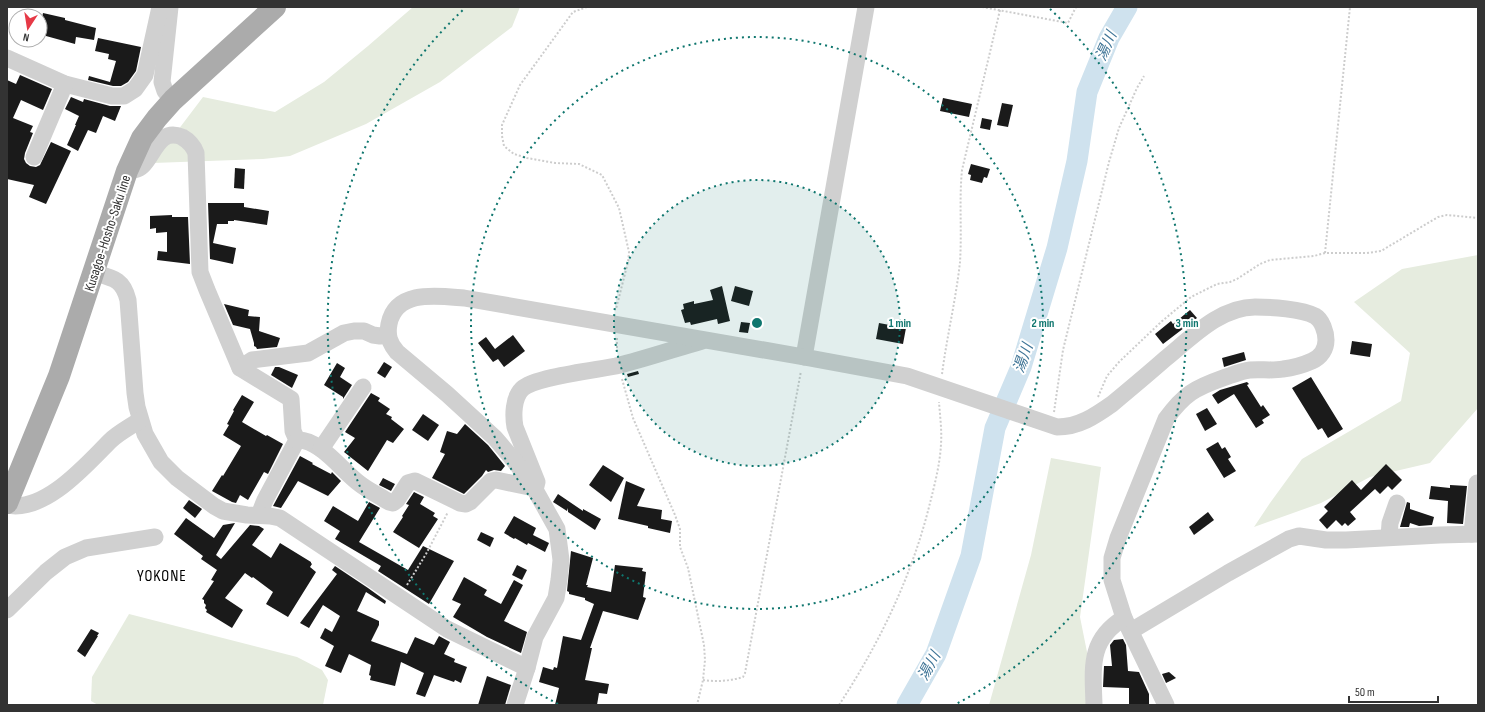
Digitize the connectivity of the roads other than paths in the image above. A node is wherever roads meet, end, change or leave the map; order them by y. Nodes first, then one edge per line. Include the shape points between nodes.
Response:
1 (160, 7) edge
2 (170, 7) edge
3 (275, 7) edge
4 (866, 7) edge
5 (7, 58) edge
6 (65, 84) junction
7 (173, 100) junction
8 (34, 157) dead end
9 (127, 171) junction
10 (94, 273) junction
11 (388, 335) junction
12 (706, 340) junction
13 (804, 357) junction
14 (240, 368) junction
15 (363, 386) dead end
16 (140, 420) junction
17 (297, 440) junction
18 (321, 449) junction
19 (1477, 483) dead end
20 (534, 488) junction
21 (1397, 503) dead end
22 (7, 504) edge
23 (259, 515) junction
24 (1475, 534) edge
25 (155, 537) dead end
26 (1389, 537) junction
27 (7, 610) edge
28 (1128, 625) junction
29 (527, 668) junction
30 (515, 705) edge
31 (1094, 705) edge
32 (1166, 705) edge

1 - 6 street via 145,75 135,89 124,96 112,96
2 - 7 street via 162,82 165,91
3 - 7 main road, Kusagoe-Hosho-Saku line
4 - 13 street
5 - 6 street
6 - 8 street
7 - 9 main road, Kusagoe-Hosho-Saku line via 142,138
9 - 10 main road, Kusagoe-Hosho-Saku line
9 - 14 street via 138,169 144,164 160,141 168,135 176,135 193,145 196,153 200,272
10 - 16 street via 113,278 121,283 126,292 135,393
10 - 22 main road, Kusagoe-Hosho-Saku line via 59,376
11 - 12 street via 389,322 396,308 424,296 464,298
11 - 14 street via 373,335 364,331 344,333 308,353 252,360
11 - 20 street via 397,352 495,438
12 - 13 street
12 - 20 street via 618,366 536,381 523,388 514,410 515,427 537,482
13 - 28 street via 907,376 1050,425 1066,427 1080,424 1099,414 1197,332 1225,315 1252,307 1269,307 1316,316 1324,329 1326,346 1321,355 1313,361 1282,370 1241,372 1206,384 1183,398 1166,419 1112,558 1112,580
14 - 17 street via 291,399 293,431
15 - 18 street
16 - 22 street via 111,440 72,479 55,491 30,503 14,506
16 - 23 street via 145,434 162,462 177,478 223,511
17 - 18 street via 307,440
17 - 23 street
18 - 20 street via 359,484 393,503 408,483 415,481 466,504 491,481
19 - 24 street
20 - 29 street via 557,529 561,564 556,598 535,637
21 - 26 street via 1390,523
23 - 29 street via 280,518 447,629
24 - 26 street
25 - 27 street via 86,548 65,557
26 - 28 street via 1333,540 1299,536 1289,539
28 - 31 street via 1113,625 1098,646 1094,669
28 - 32 street
29 - 30 street

